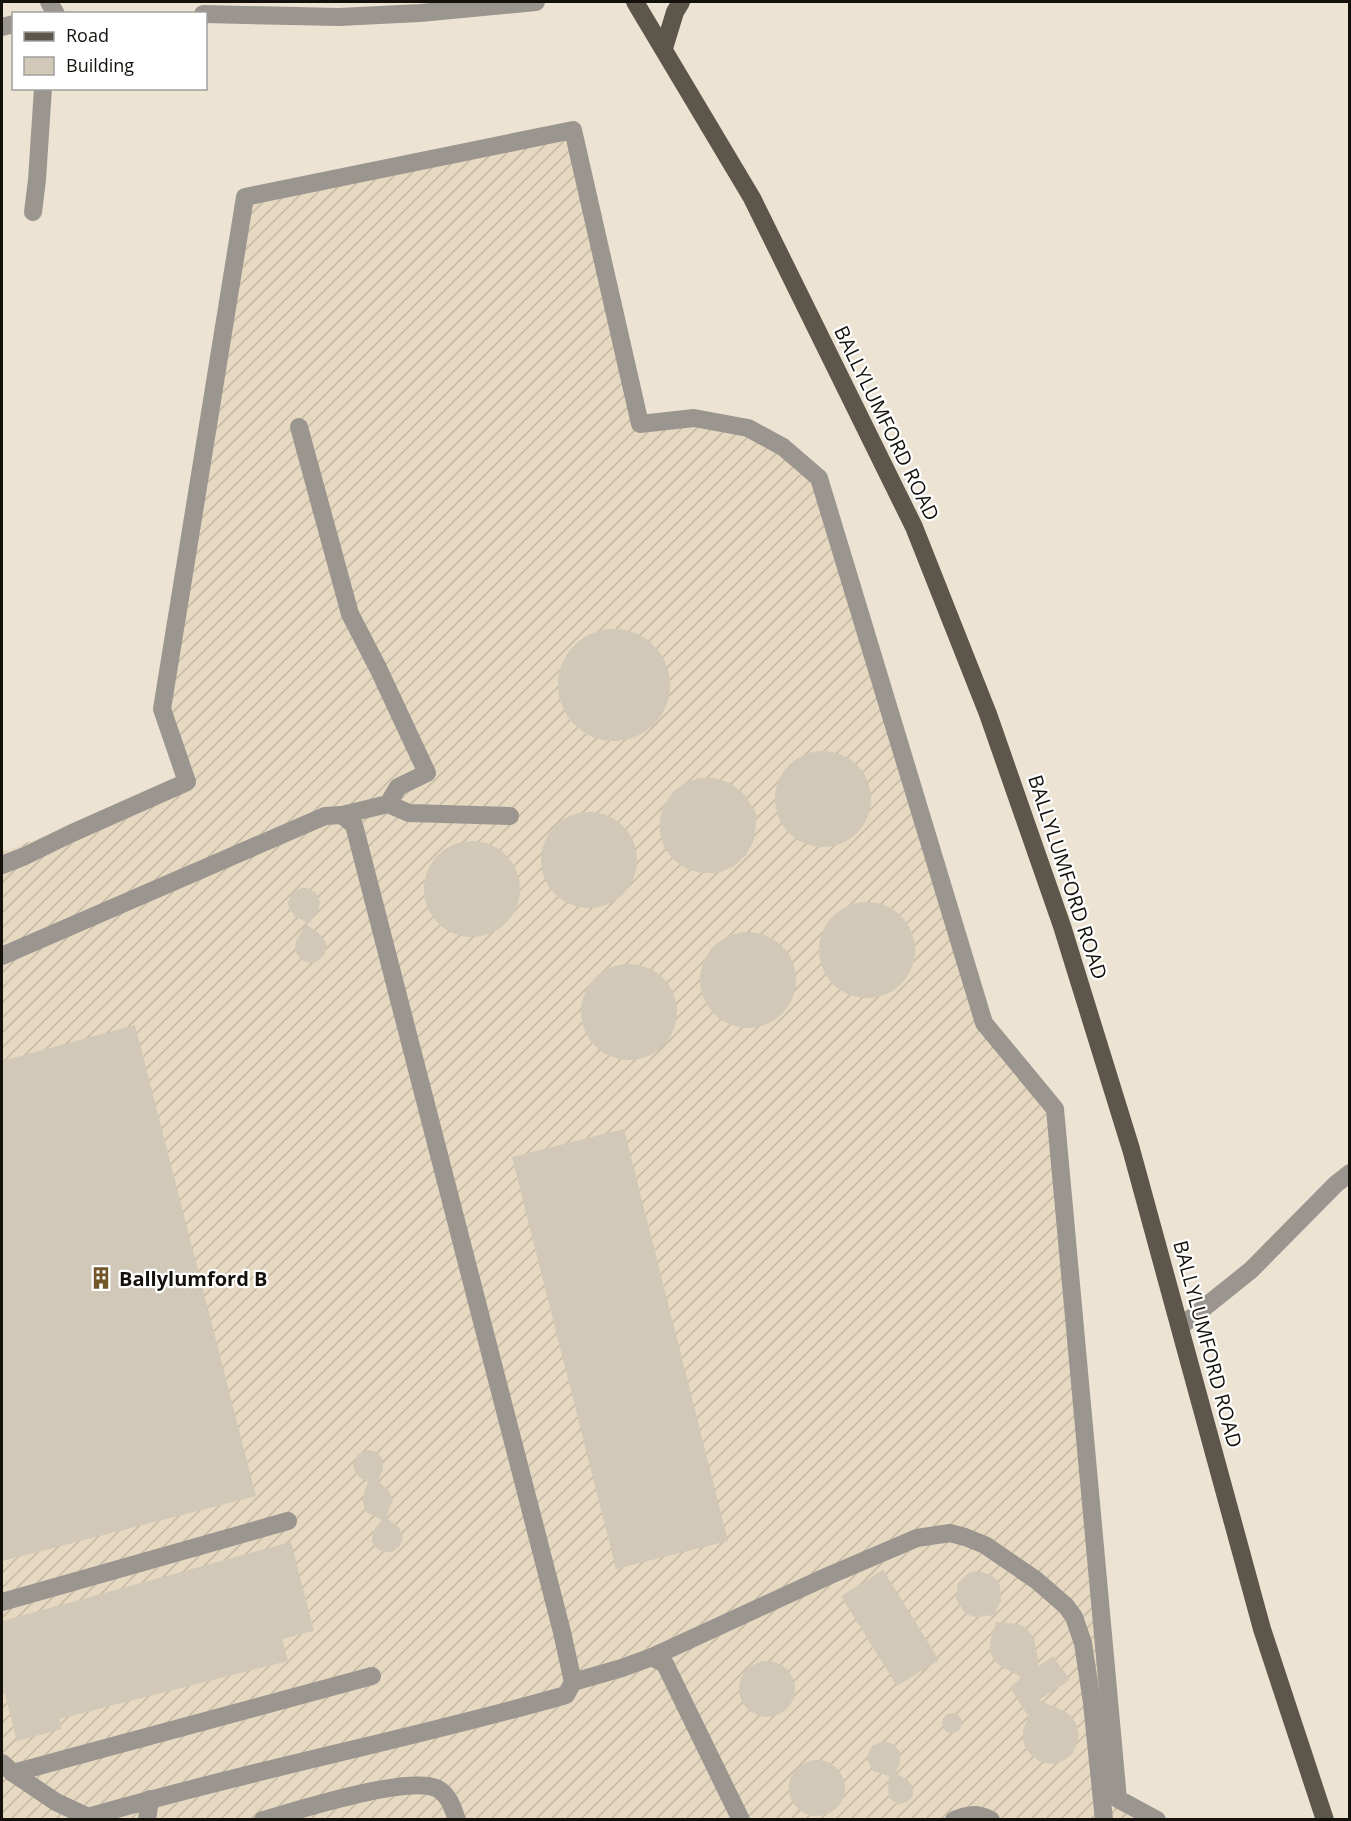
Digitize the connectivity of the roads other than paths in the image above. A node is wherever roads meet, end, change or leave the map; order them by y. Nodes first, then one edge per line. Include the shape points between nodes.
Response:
1 (536, 2) edge
2 (636, 2) edge
3 (681, 2) edge
4 (341, 9) edge
5 (207, 14) edge
6 (664, 48) junction
7 (43, 90) edge
8 (33, 212) dead end
9 (299, 427) dead end
10 (388, 804) junction
11 (342, 815) junction
12 (510, 816) dead end
13 (2, 865) edge
14 (2, 956) edge
15 (1350, 1173) edge
16 (1180, 1327) junction
17 (288, 1521) dead end
18 (2, 1602) edge
19 (651, 1657) junction
20 (372, 1676) dead end
21 (573, 1682) junction
22 (7, 1768) edge
23 (150, 1799) junction
24 (89, 1818) edge
25 (147, 1820) edge
26 (263, 1820) edge
27 (457, 1820) edge
28 (741, 1820) edge
29 (954, 1820) edge
30 (991, 1820) edge
31 (1104, 1820) edge
32 (1157, 1820) edge
33 (1325, 1820) edge

1 - 4 street via 420,13
2 - 6 main road, BALLYLUMFORD ROAD
3 - 6 main road
4 - 5 street
6 - 16 main road, BALLYLUMFORD ROAD via 752,198 914,527 957,633 1062,926 1131,1149
7 - 8 street
9 - 10 street via 350,615 427,773 398,787
10 - 11 street
10 - 12 street via 409,813
11 - 14 street via 325,816
11 - 21 street via 354,825
13 - 32 street via 187,782 162,709 245,197 573,130 640,424 694,418 748,428 783,447 819,478 984,1023 1055,1110 1118,1799
15 - 16 street via 1251,1270
16 - 33 main road, BALLYLUMFORD ROAD via 1262,1629
17 - 18 street
19 - 21 street
19 - 28 street via 665,1664
19 - 31 street via 917,1538 950,1533 965,1537 985,1545 1036,1580 1074,1617 1083,1643 1092,1703
20 - 22 street
21 - 23 street via 566,1695 501,1714
22 - 24 street via 56,1802
23 - 24 street
23 - 25 street
26 - 27 street via 351,1796 422,1785 439,1789 451,1803
29 - 30 street via 974,1814

